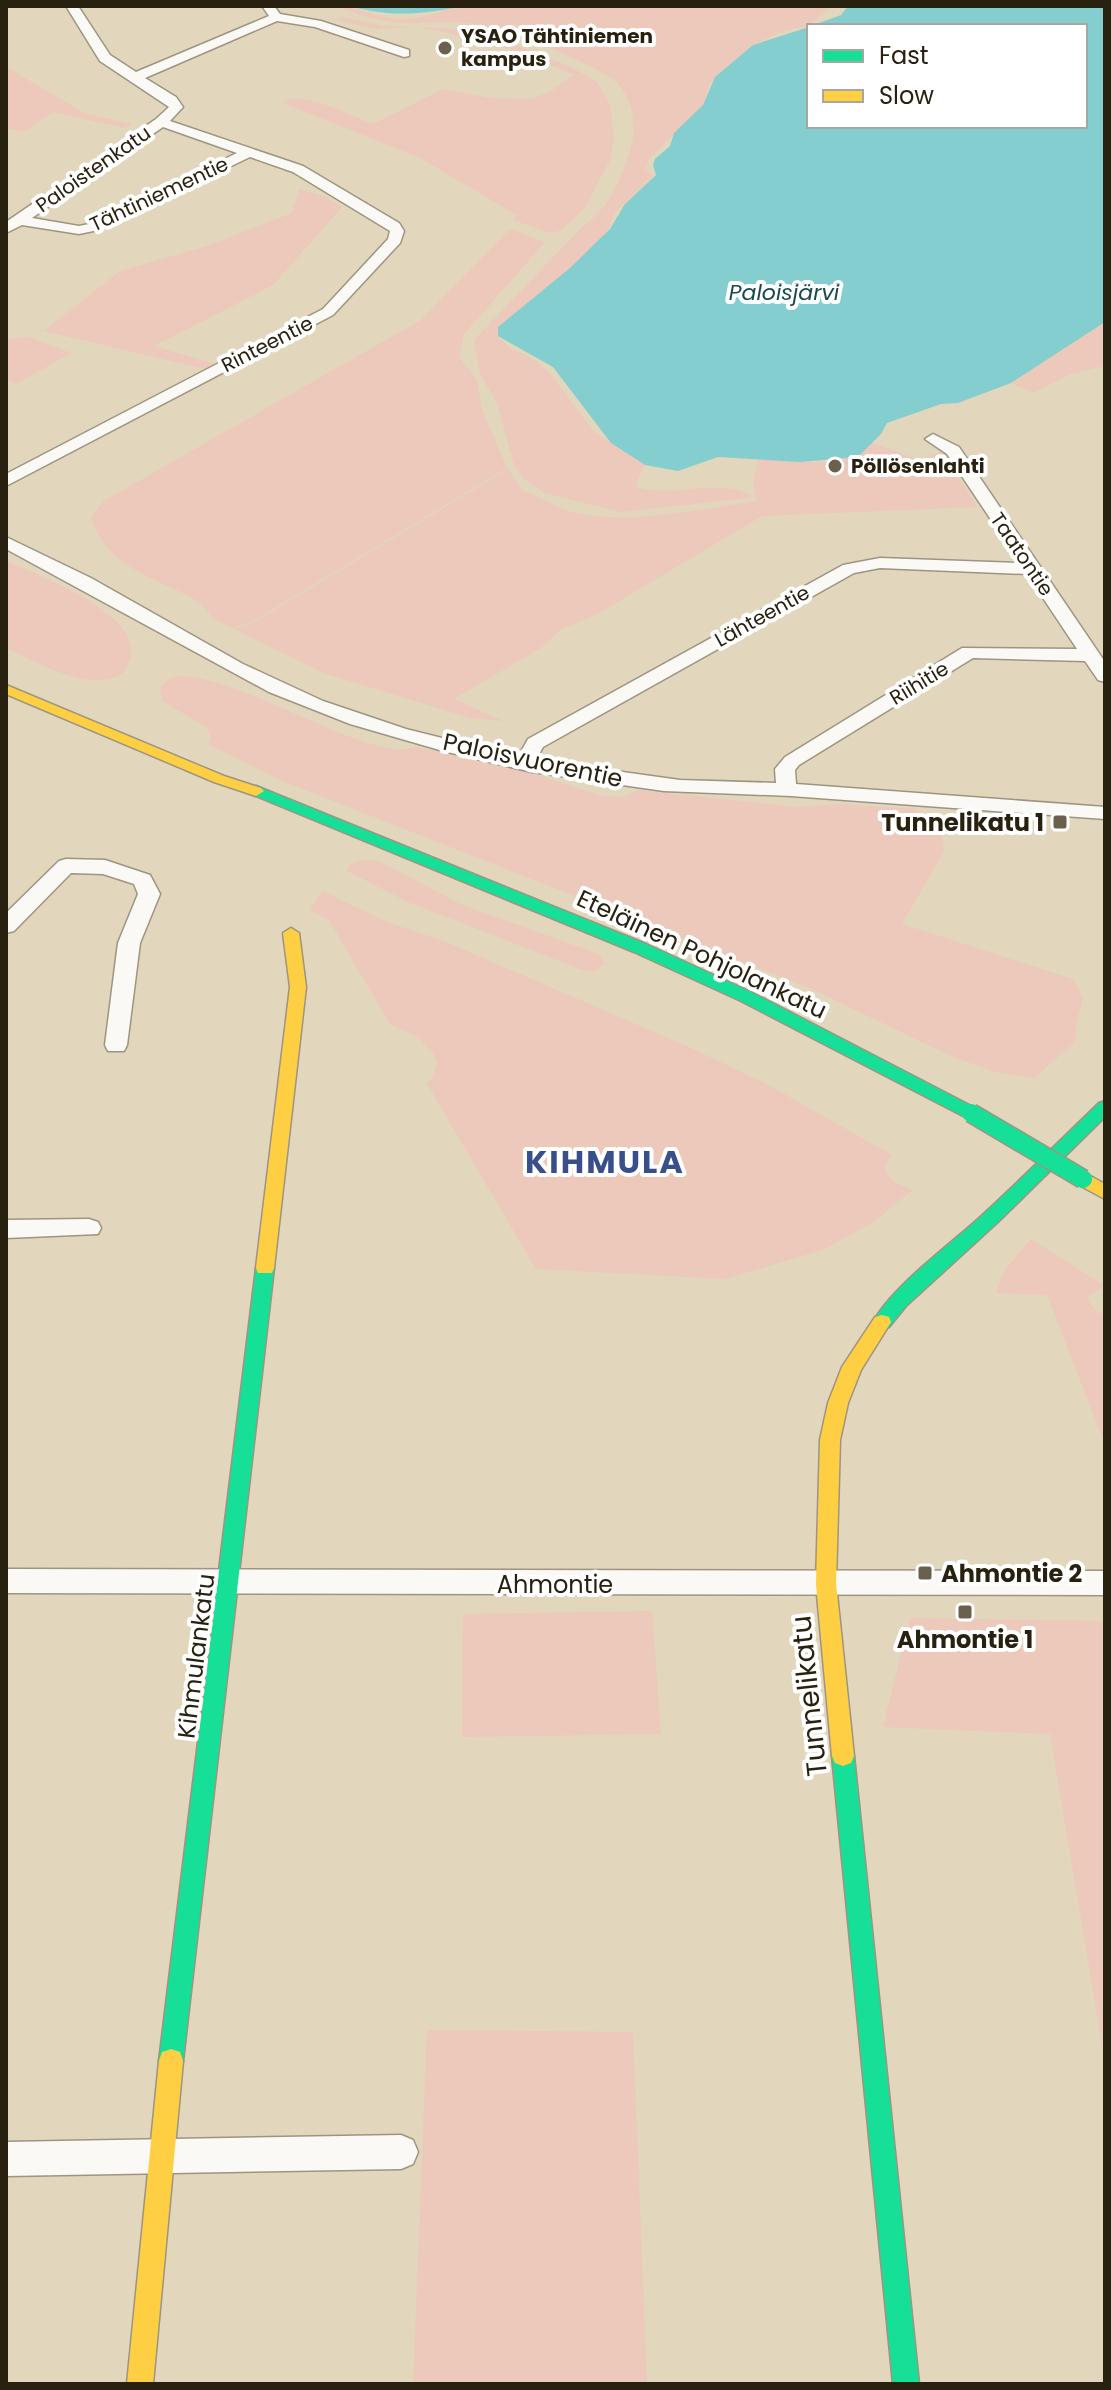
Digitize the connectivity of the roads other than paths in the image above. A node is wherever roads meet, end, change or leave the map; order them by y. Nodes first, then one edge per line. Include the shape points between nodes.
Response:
1 (72, 6) edge
2 (272, 11) edge
3 (404, 53) dead end
4 (133, 78) junction
5 (161, 122) junction
6 (250, 152) junction
7 (19, 220) junction
8 (6, 229) edge
9 (933, 439) dead end
10 (6, 481) edge
11 (6, 542) edge
12 (1031, 569) junction
13 (1090, 655) junction
14 (6, 668) edge
15 (1105, 676) edge
16 (6, 689) edge
17 (525, 762) junction
18 (786, 790) junction
19 (263, 793) junction
20 (1105, 813) edge
21 (6, 926) edge
22 (291, 933) dead end
23 (116, 1045) dead end
24 (1105, 1107) edge
25 (1105, 1192) edge
26 (89, 1228) dead end
27 (6, 1229) edge
28 (6, 1581) edge
29 (229, 1583) junction
30 (1105, 1583) edge
31 (826, 1584) junction
32 (401, 2152) dead end
33 (160, 2156) junction
34 (6, 2159) edge
35 (140, 2384) edge
36 (906, 2384) edge

1 - 4 street via 105,58
2 - 3 street
2 - 4 street
4 - 5 street, Paloistenkatu via 176,107
5 - 6 street, Rinteentie
5 - 7 street, Paloistenkatu
6 - 7 street, Tähtiniementie via 93,227 79,230
6 - 10 street, Rinteentie via 318,179 394,226 395,240 317,318
7 - 8 street, Paloistenkatu
9 - 12 street, Taatontie via 953,451
11 - 17 street, Paloisvuorentie via 95,585 252,678 372,723
12 - 13 street, Taatontie
12 - 17 street, Lähteentie via 880,563 849,569 535,743
13 - 15 street, Taatontie
13 - 18 street, Riihitie via 969,652 792,761 785,769
14 - 19 street, Eteläinen Pohjolankatu via 232,773
16 - 19 street, Eteläinen Pohjolankatu
17 - 18 street, Paloisvuorentie via 665,785
18 - 20 street, Paloisvuorentie
19 - 25 street, Eteläinen Pohjolankatu, bridge via 640,948 760,1004 971,1113
21 - 23 street via 66,866 105,867 143,880 149,894 129,943
22 - 29 street, Kihmulankatu via 298,987
24 - 31 street, Tunnelikatu via 899,1301 852,1367 830,1440
26 - 27 street
28 - 29 street, Ahmontie
29 - 31 street, Ahmontie
29 - 33 street, Kihmulankatu
30 - 31 street, Ahmontie
31 - 36 street, Tunnelikatu
32 - 33 street
33 - 34 street
33 - 35 street, Kihmulankatu

